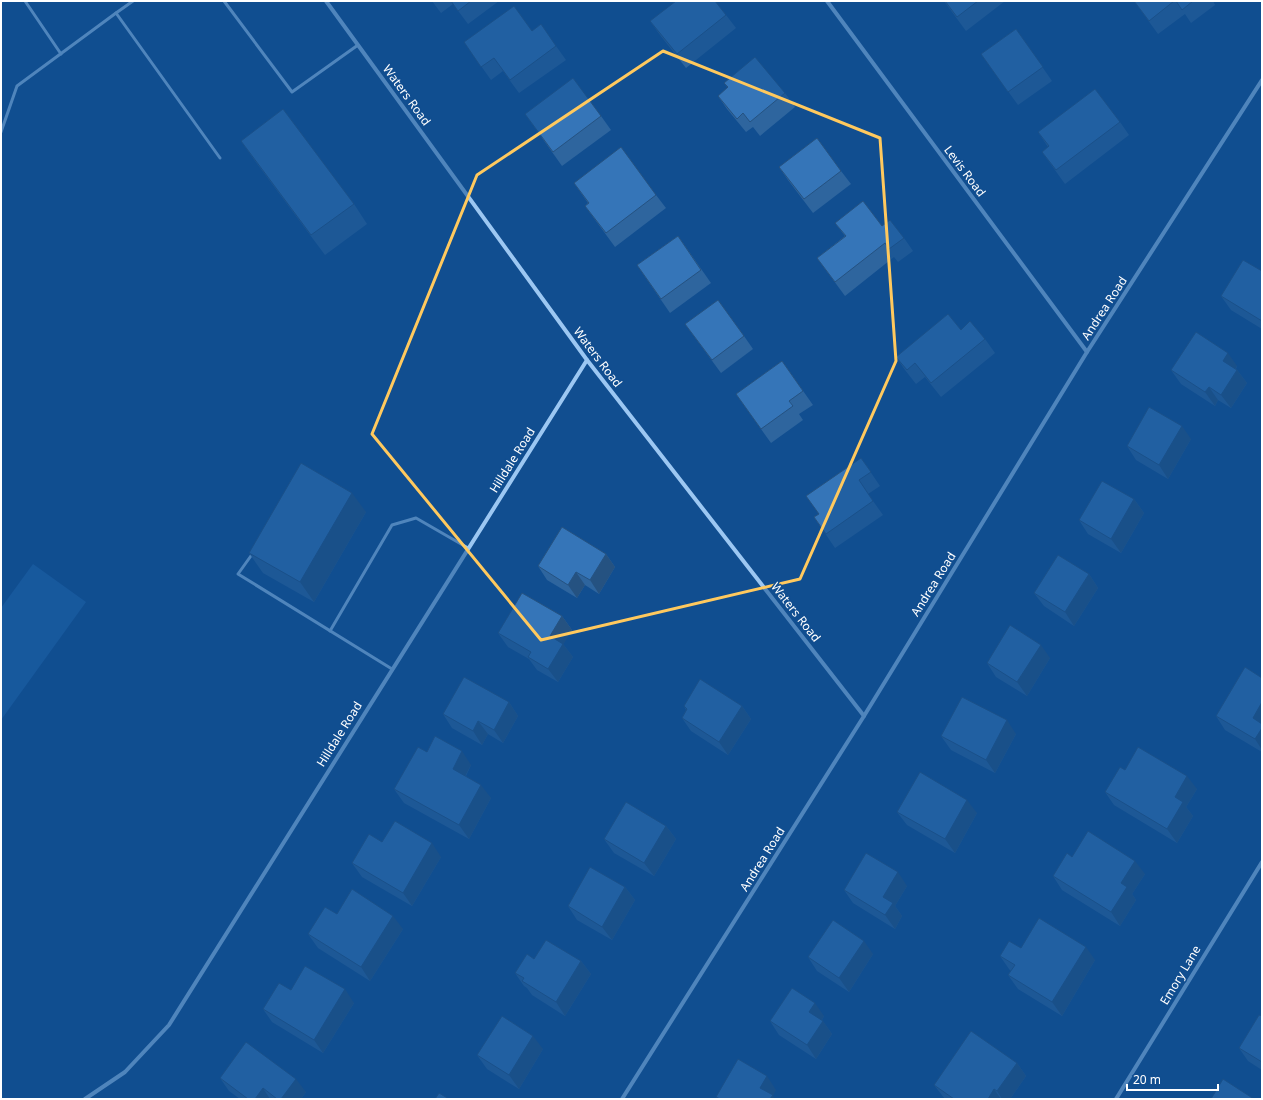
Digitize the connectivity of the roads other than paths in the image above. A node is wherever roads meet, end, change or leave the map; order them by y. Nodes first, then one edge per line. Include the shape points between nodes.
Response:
1 (25, 1) edge
2 (132, 1) edge
3 (224, 1) edge
4 (326, 1) edge
5 (827, 1) edge
6 (116, 13) junction
7 (358, 45) junction
8 (61, 54) junction
9 (1262, 80) edge
10 (1, 132) edge
11 (220, 158) dead end
12 (1088, 352) junction
13 (587, 360) junction
14 (257, 548) edge
15 (468, 548) junction
16 (330, 631) junction
17 (392, 669) junction
18 (864, 716) junction
19 (1262, 862) edge
20 (85, 1099) edge
21 (622, 1099) edge
22 (1116, 1099) edge

1 - 8 lane
2 - 6 lane
3 - 7 lane via 292,92
4 - 7 street, Waters Road
5 - 12 street, Levis Road
6 - 8 lane
6 - 11 lane
7 - 13 street, Waters Road
8 - 10 lane via 17,86
9 - 12 street, Andrea Road
12 - 18 street, Andrea Road
13 - 15 street, Hilldale Road
13 - 18 street, Waters Road
14 - 16 lane via 238,574
15 - 16 lane via 416,518 392,525
15 - 17 street, Hilldale Road
16 - 17 lane
17 - 20 street, Hilldale Road via 169,1025 125,1072
18 - 21 street, Andrea Road
19 - 22 street, Emory Lane

